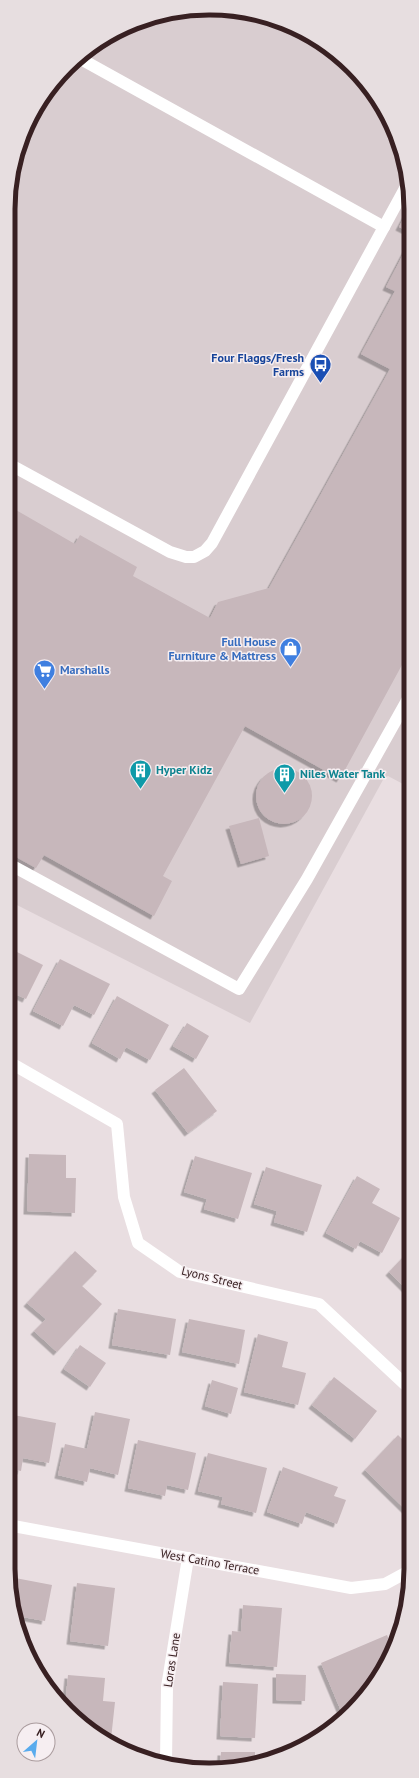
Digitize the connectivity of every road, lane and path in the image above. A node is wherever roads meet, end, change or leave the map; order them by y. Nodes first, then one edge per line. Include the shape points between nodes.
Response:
1 (84, 61) edge
2 (403, 192) edge
3 (384, 226) junction
4 (15, 467) edge
5 (404, 706) edge
6 (15, 867) edge
7 (15, 1065) edge
8 (404, 1383) edge
9 (15, 1526) edge
10 (188, 1558) junction
11 (404, 1574) edge
12 (166, 1758) edge

1 - 3 street
2 - 3 street
3 - 4 street via 219,531 209,548 202,554 186,557 170,552
5 - 6 street via 307,879 239,988
7 - 8 street, Lyons Street via 117,1124 124,1197 138,1243 180,1272 319,1304
9 - 10 street, West Catino Terrace
10 - 11 street, West Catino Terrace via 351,1588 385,1584
10 - 12 street, Loras Lane via 167,1687

